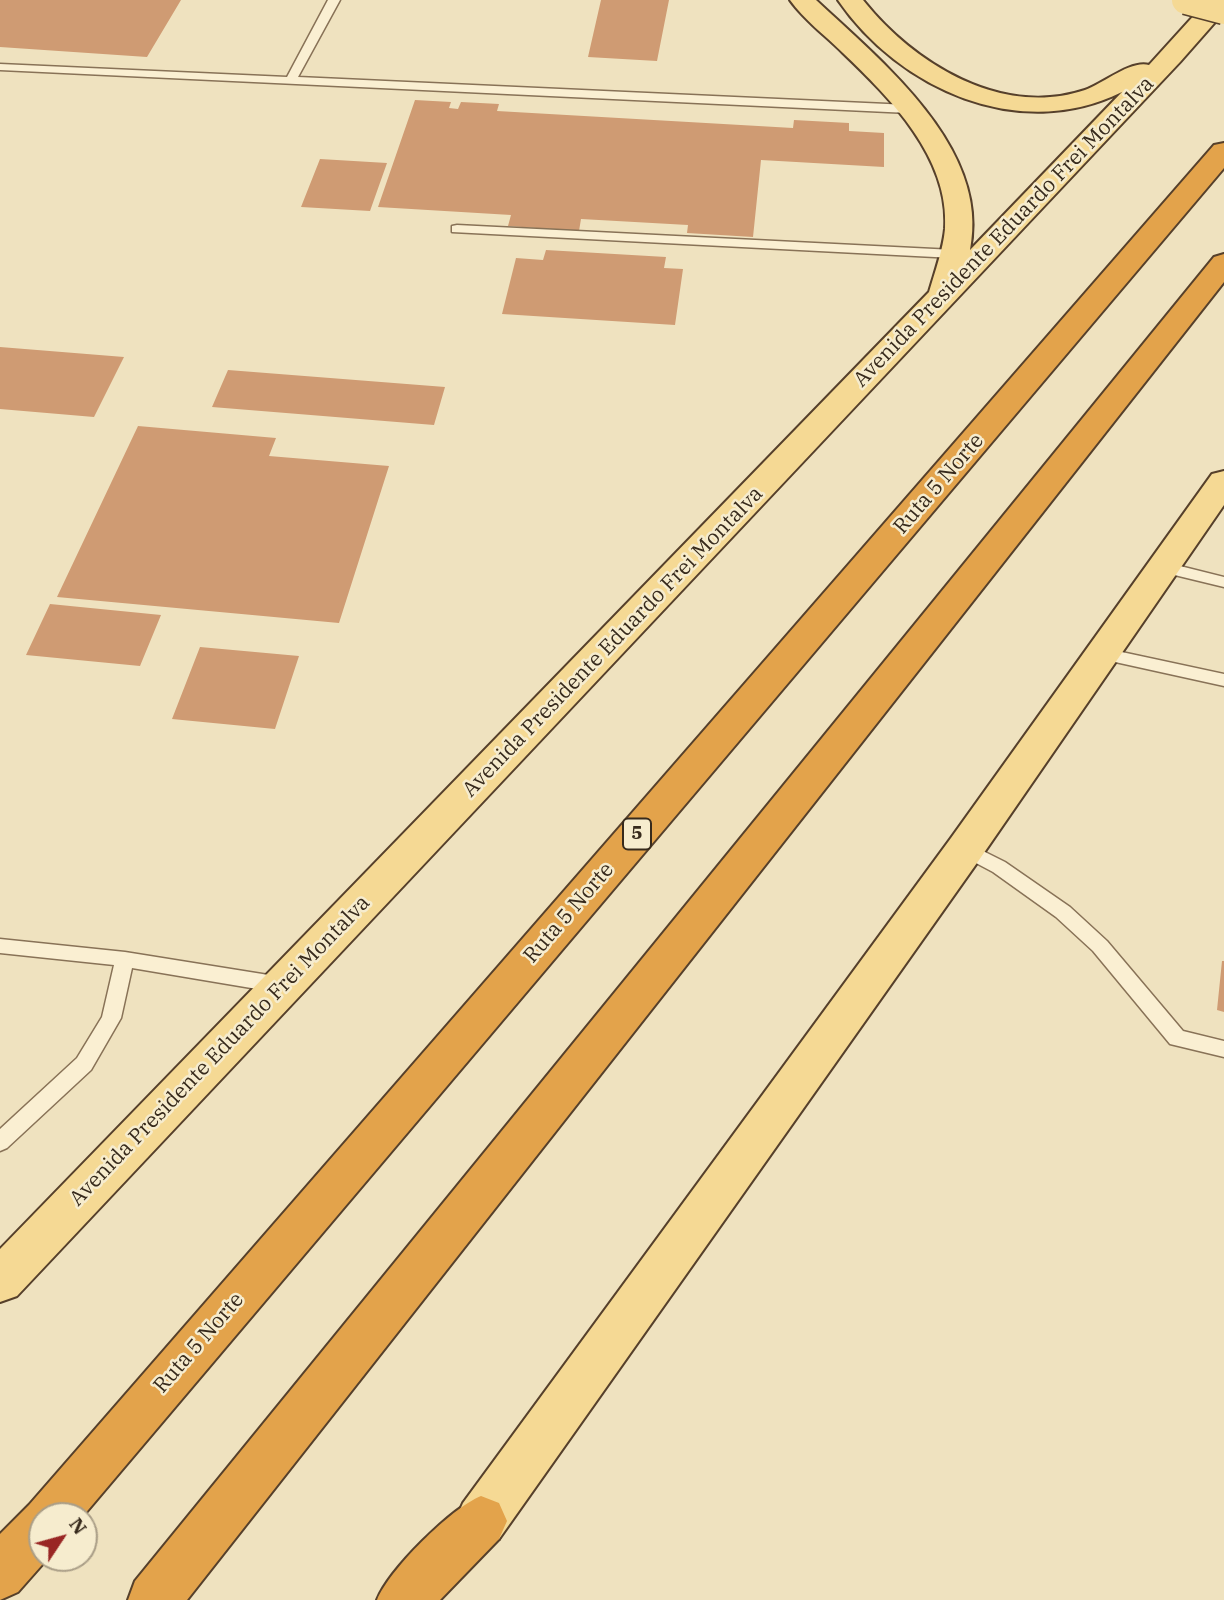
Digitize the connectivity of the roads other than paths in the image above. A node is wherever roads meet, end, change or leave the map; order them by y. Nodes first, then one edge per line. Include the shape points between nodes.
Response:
1 (334, 0) edge
2 (802, 0) edge
3 (850, 0) edge
4 (1186, 0) edge
5 (1221, 0) edge
6 (1224, 10) edge
7 (1171, 57) junction
8 (0, 66) edge
9 (290, 80) junction
10 (909, 109) junction
11 (1224, 151) edge
12 (457, 229) dead end
13 (954, 254) junction
14 (1224, 263) edge
15 (942, 297) junction
16 (1224, 481) edge
17 (1164, 567) junction
18 (1224, 582) edge
19 (1103, 654) junction
20 (1224, 680) edge
21 (965, 849) junction
22 (0, 946) edge
23 (125, 959) junction
24 (283, 985) junction
25 (1224, 1049) edge
26 (0, 1142) edge
27 (0, 1281) edge
28 (62, 1502) edge
29 (481, 1521) joint
30 (28, 1541) edge
31 (0, 1574) edge
32 (154, 1600) edge
33 (403, 1600) edge

1 - 9 lane
2 - 10 main road
3 - 7 main road via 926,73 956,88 996,99 1043,104 1085,99
4 - 6 main road, bridge
5 - 7 main road, Avenida Presidente Eduardo Frei Montalva
7 - 15 main road, Avenida Presidente Eduardo Frei Montalva
8 - 9 lane
9 - 10 lane
10 - 13 main road via 947,162 960,219
11 - 28 highway, Ruta 5 Norte / 5
12 - 13 lane
13 - 15 main road
14 - 32 highway
15 - 24 main road, Avenida Presidente Eduardo Frei Montalva
16 - 17 main road
17 - 18 lane
17 - 19 main road
19 - 20 lane
19 - 21 main road
21 - 25 lane via 1063,912 1100,946 1177,1038
21 - 29 main road
22 - 23 lane
23 - 24 lane
23 - 26 lane via 111,1018 84,1063
24 - 27 main road, Avenida Presidente Eduardo Frei Montalva
29 - 33 highway
30 - 31 highway

